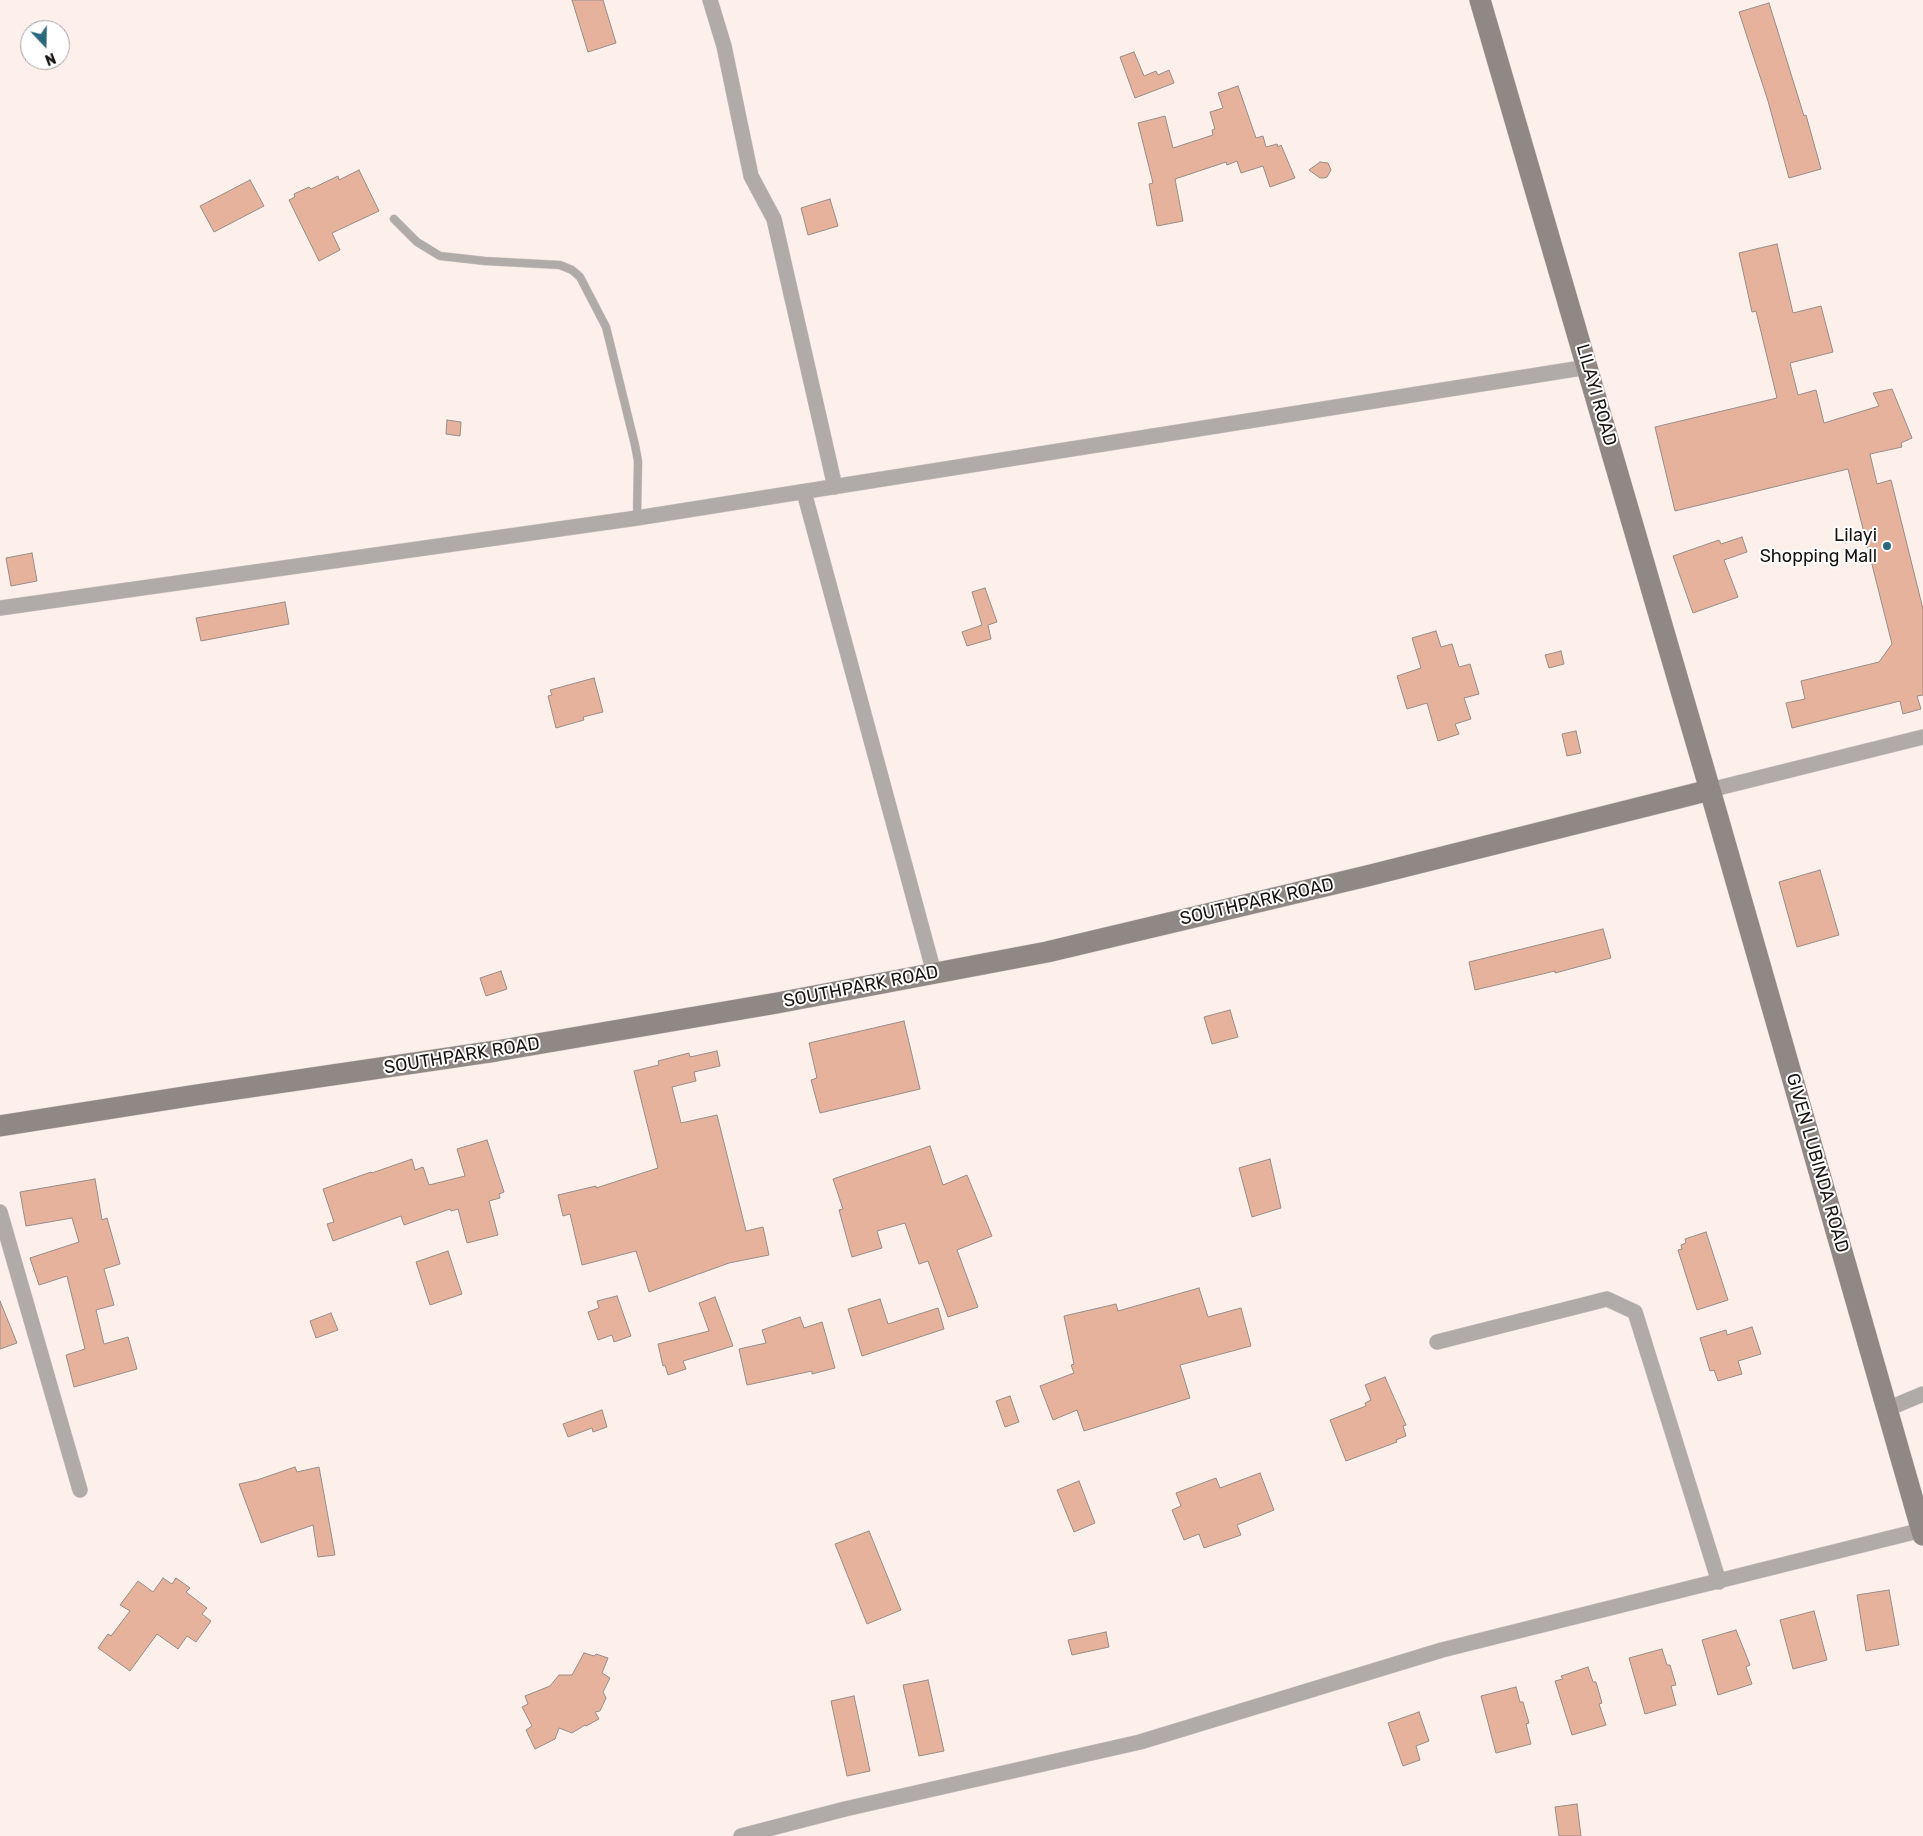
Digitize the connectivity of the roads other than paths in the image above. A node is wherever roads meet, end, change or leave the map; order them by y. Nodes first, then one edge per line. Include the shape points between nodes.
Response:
1 (710, 0) edge
2 (1480, 0) edge
3 (394, 219) dead end
4 (1588, 367) junction
5 (835, 487) junction
6 (804, 492) junction
7 (637, 518) junction
8 (0, 608) edge
9 (1923, 737) edge
10 (1710, 790) junction
11 (934, 973) junction
12 (0, 1126) edge
13 (0, 1212) edge
14 (1437, 1342) dead end
15 (1923, 1394) edge
16 (1887, 1409) junction
17 (80, 1490) dead end
18 (1922, 1532) edge
19 (1718, 1582) junction
20 (740, 1836) edge

1 - 5 street via 724,46 752,176 774,219
2 - 4 street, LILAYI ROAD
3 - 7 lane via 417,242 440,256 560,265 580,277 606,327 635,445 638,461
4 - 5 street
4 - 10 street, LILAYI ROAD
5 - 6 street
6 - 7 street
6 - 11 street
7 - 8 street
9 - 10 street
10 - 11 street, SOUTHPARK ROAD via 1047,952
10 - 16 street, GIVEN LUBINDA ROAD
11 - 12 street, SOUTHPARK ROAD via 496,1052
13 - 17 street
14 - 19 street via 1607,1299 1635,1312
15 - 16 street
16 - 18 street, GIVEN LUBINDA ROAD
18 - 19 street
19 - 20 street via 1442,1650 1140,1742

